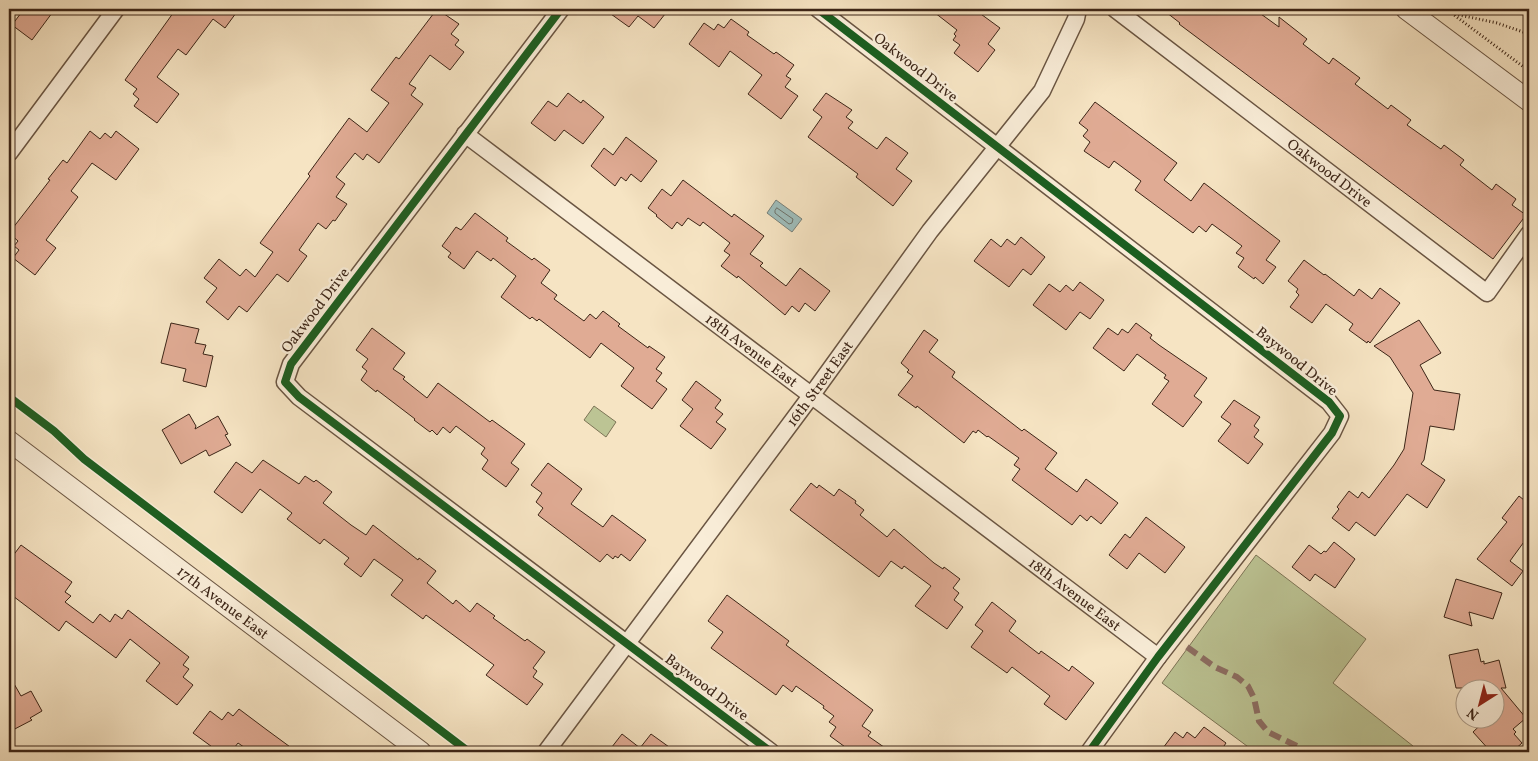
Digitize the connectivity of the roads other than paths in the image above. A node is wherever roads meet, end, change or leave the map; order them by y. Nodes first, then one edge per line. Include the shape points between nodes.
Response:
1 (116, 9) edge
2 (561, 9) edge
3 (818, 9) edge
4 (1078, 9) edge
5 (1115, 9) edge
6 (1406, 9) edge
7 (1529, 101) edge
8 (465, 134) junction
9 (998, 147) junction
10 (9, 153) edge
11 (1529, 234) edge
12 (811, 396) junction
13 (17, 447) edge
14 (628, 643) junction
15 (1158, 658) junction
16 (421, 752) edge
17 (546, 752) edge
18 (770, 752) edge
19 (1089, 752) edge

1 - 10 street
2 - 8 street, Oakwood Drive
3 - 9 street, Oakwood Drive
4 - 9 street, 16th Street East via 1076,20 1042,91
5 - 11 street, Oakwood Drive via 1487,293
6 - 7 street
8 - 12 street, 18th Avenue East
8 - 14 street, Oakwood Drive via 291,364 285,382 299,397
9 - 12 street, 16th Street East via 930,231
9 - 15 street, Baywood Drive via 1330,402 1340,416 1332,433
12 - 14 street, 16th Street East
12 - 15 street, 18th Avenue East
13 - 16 street, 17th Avenue East
14 - 17 street, 16th Street East
14 - 18 street, Baywood Drive
15 - 19 street, Baywood Drive

